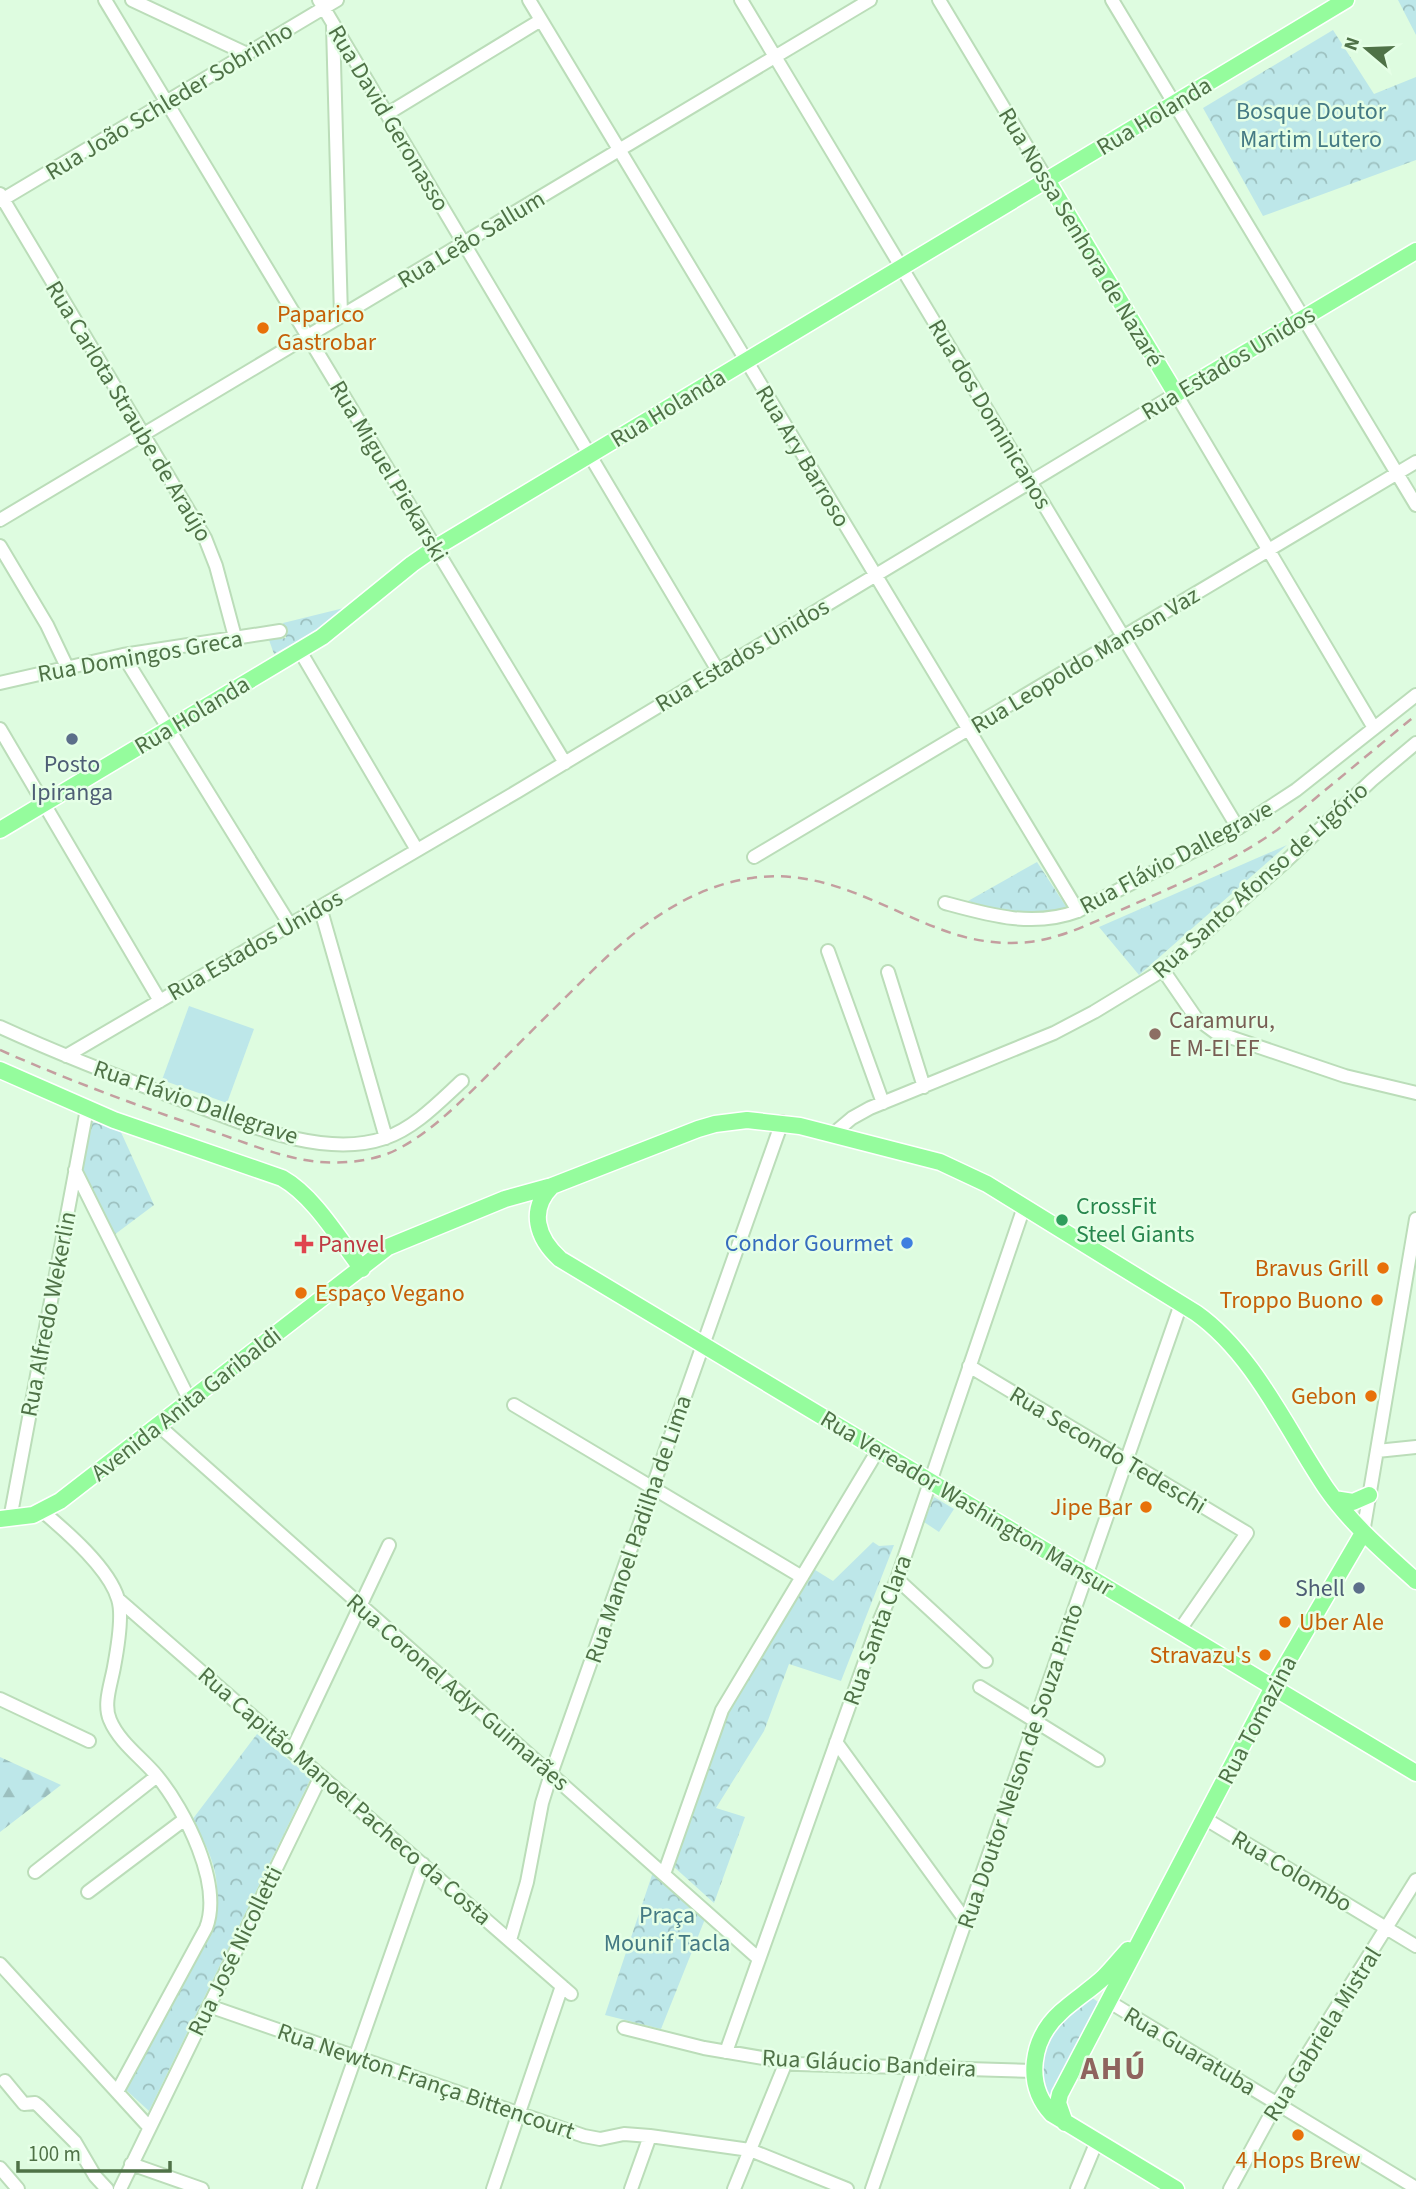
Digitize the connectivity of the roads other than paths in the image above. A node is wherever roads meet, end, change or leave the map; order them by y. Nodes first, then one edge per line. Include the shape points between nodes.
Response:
1 (104, 0) edge
2 (132, 0) edge
3 (337, 0) edge
4 (529, 0) edge
5 (741, 0) edge
6 (870, 0) edge
7 (939, 0) edge
8 (1112, 0) edge
9 (1346, 0) edge
10 (322, 4) edge
11 (541, 20) junction
12 (333, 24) junction
13 (247, 54) junction
14 (775, 57) junction
15 (166, 102) junction
16 (1174, 104) junction
17 (387, 114) junction
18 (619, 150) junction
19 (1047, 180) junction
20 (1, 198) edge
21 (464, 243) junction
22 (1416, 251) edge
23 (902, 268) junction
24 (341, 316) junction
25 (1303, 318) junction
26 (307, 337) junction
27 (746, 361) junction
28 (1176, 394) junction
29 (143, 435) junction
30 (590, 455) junction
31 (1416, 462) edge
32 (1397, 474) junction
33 (1031, 481) junction
34 (1416, 505) edge
35 (0, 520) edge
36 (0, 546) edge
37 (435, 548) junction
38 (1269, 550) junction
39 (875, 575) junction
40 (280, 631) dead end
41 (1124, 636) junction
42 (235, 637) junction
43 (300, 651) junction
44 (123, 655) junction
45 (67, 667) junction
46 (717, 669) junction
47 (0, 683) edge
48 (1416, 695) edge
49 (1374, 727) junction
50 (0, 729) edge
51 (169, 729) junction
52 (968, 729) junction
53 (1416, 743) edge
54 (565, 762) junction
55 (44, 804) junction
56 (1238, 828) junction
57 (0, 830) edge
58 (417, 850) junction
59 (754, 858) dead end
60 (945, 903) dead end
61 (320, 907) junction
62 (1078, 911) junction
63 (290, 925) junction
64 (828, 951) dead end
65 (1163, 970) junction
66 (888, 972) dead end
67 (160, 1001) junction
68 (0, 1027) edge
69 (66, 1056) junction
70 (0, 1070) edge
71 (463, 1081) dead end
72 (924, 1087) junction
73 (1416, 1093) edge
74 (883, 1103) junction
75 (87, 1109) junction
76 (782, 1122) junction
77 (833, 1134) junction
78 (386, 1138) junction
79 (75, 1170) junction
80 (552, 1186) junction
81 (1024, 1207) junction
82 (537, 1217) junction
83 (1415, 1225) edge
84 (362, 1269) junction
85 (1181, 1304) junction
86 (703, 1345) junction
87 (969, 1366) junction
88 (190, 1401) junction
89 (514, 1405) dead end
90 (158, 1425) junction
91 (1416, 1447) edge
92 (878, 1450) junction
93 (1377, 1451) junction
94 (1127, 1461) junction
95 (930, 1482) junction
96 (652, 1488) junction
97 (1369, 1495) junction
98 (1334, 1499) junction
99 (42, 1511) junction
100 (2, 1519) edge
101 (1363, 1533) junction
102 (389, 1545) dead end
103 (1087, 1575) junction
104 (802, 1577) junction
105 (897, 1579) junction
106 (1416, 1581) edge
107 (118, 1599) junction
108 (360, 1605) junction
109 (1179, 1631) junction
110 (986, 1661) dead end
111 (980, 1687) dead end
112 (1273, 1687) junction
113 (0, 1699) edge
114 (1036, 1721) junction
115 (89, 1741) dead end
116 (836, 1742) junction
117 (292, 1750) junction
118 (1098, 1760) dead end
119 (1416, 1773) edge
120 (551, 1774) junction
121 (157, 1776) junction
122 (321, 1776) junction
123 (1204, 1818) junction
124 (185, 1819) junction
125 (423, 1864) junction
126 (35, 1872) dead end
127 (664, 1874) junction
128 (1416, 1880) edge
129 (89, 1892) dead end
130 (1156, 1910) junction
131 (966, 1921) junction
132 (1387, 1929) junction
133 (510, 1940) junction
134 (1416, 1946) edge
135 (759, 1959) junction
136 (0, 1964) edge
137 (1085, 1993) junction
138 (1108, 2001) junction
139 (209, 2006) junction
140 (624, 2028) dead end
141 (726, 2052) junction
142 (355, 2057) junction
143 (786, 2062) junction
144 (915, 2067) junction
145 (1033, 2071) junction
146 (5, 2081) dead end
147 (117, 2092) junction
148 (1277, 2103) junction
149 (519, 2114) junction
150 (1065, 2123) junction
151 (149, 2127) junction
152 (650, 2136) junction
153 (1097, 2141) junction
154 (750, 2150) junction
155 (131, 2164) junction
156 (0, 2168) edge
157 (1169, 2187) edge
158 (1416, 2188) edge
159 (18, 2189) edge
160 (107, 2189) edge
161 (120, 2189) edge
162 (202, 2189) edge
163 (309, 2189) edge
164 (493, 2189) edge
165 (631, 2189) edge
166 (734, 2189) edge
167 (848, 2189) edge
168 (872, 2189) edge
169 (1077, 2189) edge
170 (1230, 2189) edge

1 - 15 street, Rua Miguel Piekarski
2 - 13 street
3 - 10 street, Rua João Schleder Sobrinho
4 - 11 street, Rua Ary Barroso
5 - 14 street, Rua dos Dominicanos
6 - 14 street, Rua Leão Sallum
7 - 19 street, Rua Nossa Senhora de Nazaré
8 - 16 street
9 - 16 main road, Rua Holanda
10 - 12 street, Rua David Geronasso
10 - 13 street, Rua João Schleder Sobrinho
11 - 17 street
11 - 18 street, Rua Ary Barroso
12 - 17 street, Rua David Geronasso
12 - 24 street
13 - 15 street, Rua João Schleder Sobrinho
14 - 18 street, Rua Leão Sallum
14 - 23 street, Rua dos Dominicanos
15 - 20 street, Rua João Schleder Sobrinho
15 - 26 street, Rua Miguel Piekarski
16 - 19 main road, Rua Holanda
16 - 25 street
17 - 21 street, Rua David Geronasso
18 - 21 street, Rua Leão Sallum
18 - 27 street, Rua Ary Barroso
19 - 23 main road, Rua Holanda
19 - 28 main road, Rua Nossa Senhora de Nazaré
20 - 29 street, Rua Carlota Straube de Araújo
21 - 24 street, Rua Leão Sallum
21 - 30 street, Rua David Geronasso
22 - 25 main road, Rua Estados Unidos
23 - 27 main road, Rua Holanda
23 - 33 street, Rua dos Dominicanos
24 - 26 street, Rua Leão Sallum
25 - 28 main road, Rua Estados Unidos
25 - 32 street
26 - 29 street, Rua Leão Sallum
26 - 37 street, Rua Miguel Piekarski
27 - 30 main road, Rua Holanda
27 - 39 street, Rua Ary Barroso
28 - 33 street, Rua Estados Unidos
28 - 38 street, Rua Nossa Senhora de Nazaré
29 - 35 street, Rua Leão Sallum
29 - 42 street, Rua Carlota Straube de Araújo via 212,552
30 - 37 main road, Rua Holanda
30 - 46 street, Rua David Geronasso
31 - 32 street, Rua Leopoldo Manson Vaz
32 - 34 street
32 - 38 street, Rua Leopoldo Manson Vaz
33 - 39 street, Rua Estados Unidos
33 - 41 street, Rua dos Dominicanos
36 - 45 street
37 - 43 main road, Rua Holanda
37 - 54 street, Rua Miguel Piekarski
38 - 41 street, Rua Leopoldo Manson Vaz
38 - 49 street, Rua Nossa Senhora de Nazaré
39 - 46 street, Rua Estados Unidos
39 - 52 street, Rua Ary Barroso
40 - 42 street, Rua Domingos Greca
41 - 52 street, Rua Leopoldo Manson Vaz
41 - 56 street, Rua dos Dominicanos
42 - 44 street, Rua Domingos Greca
43 - 51 main road, Rua Holanda
43 - 58 street
44 - 45 street, Rua Domingos Greca
44 - 51 street
45 - 47 street, Rua Domingos Greca
46 - 54 street, Rua Estados Unidos
48 - 49 street, Rua Flávio Dallegrave
49 - 56 street, Rua Flávio Dallegrave via 1296,790
50 - 55 street
51 - 55 main road, Rua Holanda
51 - 63 street
52 - 59 street, Rua Leopoldo Manson Vaz
52 - 62 street, Rua Ary Barroso
53 - 65 street, Rua Santo Afonso de Ligório
54 - 58 street, Rua Estados Unidos
55 - 57 main road, Rua Holanda
55 - 67 street
56 - 62 street, Rua Flávio Dallegrave
58 - 61 street, Rua Estados Unidos
60 - 62 street, Rua Flávio Dallegrave via 1010,919 1049,919
61 - 63 street, Rua Estados Unidos
61 - 78 street
63 - 67 street, Rua Estados Unidos
64 - 74 street
65 - 72 street, Rua Santo Afonso de Ligório via 1054,1033
65 - 73 street via 1196,1018 1215,1032 1345,1076
66 - 72 street
67 - 69 street, Rua Estados Unidos
68 - 69 street, Rua Flávio Dallegrave
69 - 78 street, Rua Flávio Dallegrave via 288,1137 336,1144
70 - 75 main road, Rua Flávio Dallegrave
71 - 78 street, Rua Flávio Dallegrave via 417,1120
72 - 74 street, Rua Santo Afonso de Ligório
74 - 77 street, Rua Santo Afonso de Ligório
75 - 79 street, Rua Alfredo Wekerlin
75 - 84 main road, Rua Flávio Dallegrave via 292,1183
76 - 77 main road, Avenida Anita Garibaldi
76 - 80 main road, Avenida Anita Garibaldi via 715,1124
76 - 86 street, Rua Manoel Padilha de Lima
77 - 81 main road, Avenida Anita Garibaldi via 952,1166
79 - 88 street
79 - 100 street, Rua Alfredo Wekerlin
80 - 82 main road via 540,1199
80 - 84 main road, Avenida Anita Garibaldi via 505,1199 388,1247
81 - 85 main road, Avenida Anita Garibaldi
81 - 87 street, Rua Santa Clara
82 - 84 main road, Avenida Anita Garibaldi via 524,1207 514,1207
82 - 86 main road, Rua Vereador Washington Mansur via 546,1243 560,1259
83 - 93 street
84 - 88 main road, Avenida Anita Garibaldi
85 - 94 street, Rua Doutor Nelson de Souza Pinto
85 - 98 main road, Avenida Anita Garibaldi via 1233,1346
86 - 92 main road, Rua Vereador Washington Mansur
86 - 96 street, Rua Manoel Padilha de Lima
87 - 94 street, Rua Secondo Tedeschi
87 - 95 street, Rua Santa Clara
88 - 90 main road, Avenida Anita Garibaldi
89 - 96 street
90 - 99 main road, Avenida Anita Garibaldi
90 - 108 street, Rua Coronel Adyr Guimarães
91 - 93 street
92 - 95 main road, Rua Vereador Washington Mansur
92 - 104 street
93 - 97 street
94 - 103 street, Rua Doutor Nelson de Souza Pinto
94 - 109 street, Rua Secondo Tedeschi via 1247,1533
95 - 103 main road, Rua Vereador Washington Mansur
95 - 105 street, Rua Santa Clara
96 - 104 street
96 - 120 street, Rua Manoel Padilha de Lima
97 - 98 main road via 1353,1502
97 - 101 street
98 - 101 main road, Avenida Anita Garibaldi
99 - 100 main road, Avenida Anita Garibaldi
99 - 107 street, Rua Capitão Manoel Pacheco da Costa via 90,1556
101 - 106 main road, Avenida Anita Garibaldi
101 - 112 main road, Rua Tomazina
102 - 108 street
103 - 109 main road, Rua Vereador Washington Mansur
103 - 114 street, Rua Doutor Nelson de Souza Pinto
104 - 127 street via 722,1710
105 - 110 street
105 - 116 street, Rua Santa Clara
107 - 117 street, Rua Capitão Manoel Pacheco da Costa
107 - 121 street via 108,1715 116,1731
108 - 117 street
108 - 120 street, Rua Coronel Adyr Guimarães
109 - 112 main road, Rua Vereador Washington Mansur
111 - 114 street
112 - 119 main road, Rua Vereador Washington Mansur
112 - 123 main road, Rua Tomazina
113 - 115 street
114 - 118 street
114 - 131 street, Rua Doutor Nelson de Souza Pinto
116 - 131 street
116 - 135 street, Rua Santa Clara
117 - 122 street, Rua Capitão Manoel Pacheco da Costa
120 - 127 street, Rua Coronel Adyr Guimarães
120 - 133 street, Rua Manoel Padilha de Lima
121 - 124 street
121 - 126 street
122 - 125 street, Rua Capitão Manoel Pacheco da Costa
122 - 139 street, Rua José Nicolletti
123 - 130 main road, Rua Tomazina
123 - 132 street, Rua Colombo
124 - 129 street
124 - 147 street via 210,1893 209,1919
125 - 133 street, Rua Capitão Manoel Pacheco da Costa
125 - 142 street
127 - 135 street, Rua Coronel Adyr Guimarães
128 - 132 street, Rua Gabriela Mistral
130 - 137 main road, Rua Tomazina via 1130,1947
130 - 138 main road, Rua Tomazina
131 - 144 street, Rua Doutor Nelson de Souza Pinto
132 - 134 street, Rua Colombo
132 - 148 street, Rua Gabriela Mistral
133 - 149 street, Rua Capitão Manoel Pacheco da Costa via 567,1990
135 - 141 street, Rua Santa Clara
136 - 147 street
137 - 138 main road
137 - 145 main road, Rua Tomazina via 1044,2032
138 - 148 street, Rua Guaratuba
138 - 150 main road, Rua Tomazina via 1060,2094 1058,2103
139 - 142 street, Rua Newton França Bittencourt
139 - 151 street, Rua José Nicolletti
140 - 141 street, Rua Gláucio Bandeira
141 - 143 street, Rua Gláucio Bandeira
142 - 149 street, Rua Newton França Bittencourt
142 - 163 street
143 - 144 street, Rua Gláucio Bandeira
143 - 154 street
144 - 145 street, Rua Gláucio Bandeira
144 - 168 street, Rua Doutor Nelson de Souza Pinto
145 - 150 main road via 1044,2105
146 - 160 street via 24,2104 35,2103 75,2142
147 - 151 street
148 - 158 street, Rua Guaratuba
148 - 170 street, Rua Gabriela Mistral
149 - 152 street, Rua Newton França Bittencourt via 592,2138
149 - 164 street
150 - 153 main road
151 - 155 street, Rua José Nicolletti
152 - 154 street, Rua Newton França Bittencourt
152 - 165 street
153 - 157 main road
153 - 169 street
154 - 166 street
154 - 167 street, Rua Newton França Bittencourt
155 - 161 street, Rua José Nicolletti
155 - 162 street
156 - 159 street

